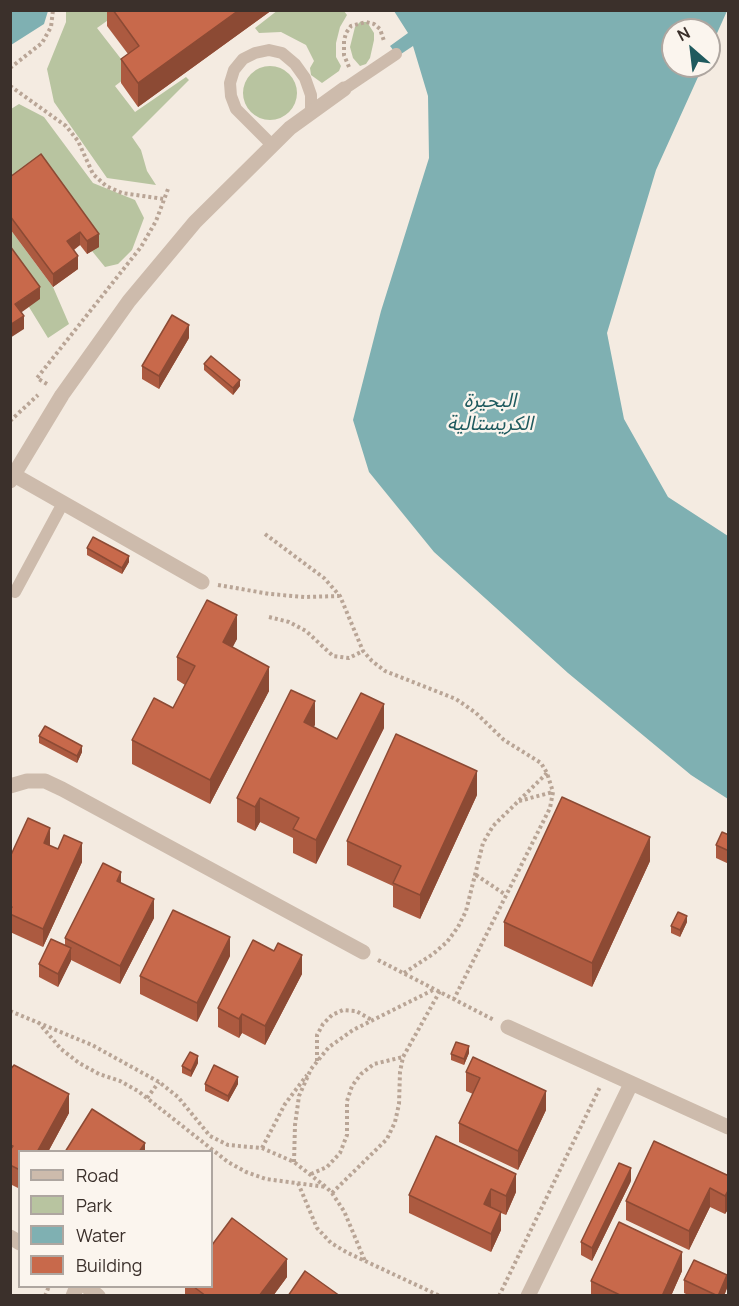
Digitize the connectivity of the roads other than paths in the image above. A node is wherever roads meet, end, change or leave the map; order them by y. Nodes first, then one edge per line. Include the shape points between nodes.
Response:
1 (396, 54) dead end
2 (344, 89) joint
3 (310, 113) junction
4 (272, 145) junction
5 (12, 478) edge
6 (63, 503) junction
7 (202, 582) road end
8 (15, 592) dead end
9 (10, 786) edge
10 (363, 952) road end
11 (508, 1027) road end
12 (631, 1084) junction
13 (729, 1127) edge
14 (528, 1296) edge

1 - 2 lane
2 - 3 street
3 - 4 street
3 - 4 lane via 311,95 305,78 282,53 255,52 243,60 234,70 231,96 236,109
4 - 5 street via 195,222 129,301 62,395
5 - 6 street
6 - 7 street
6 - 8 lane
9 - 10 street via 45,781
11 - 12 street
12 - 13 street
12 - 14 street

